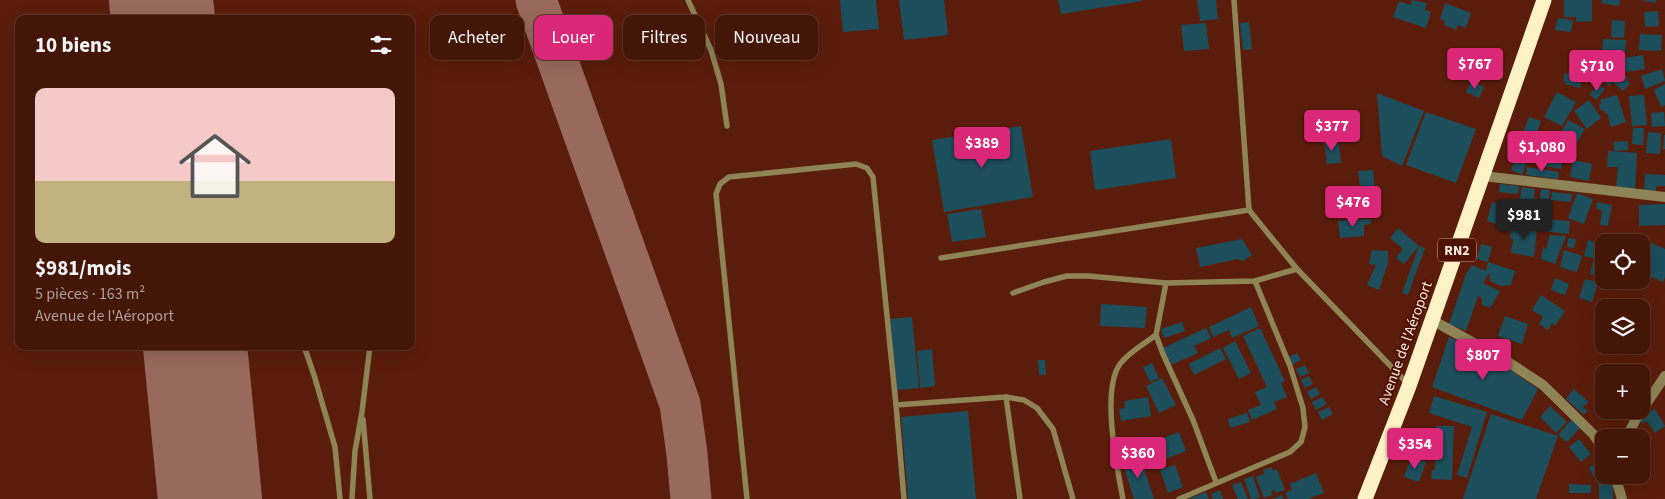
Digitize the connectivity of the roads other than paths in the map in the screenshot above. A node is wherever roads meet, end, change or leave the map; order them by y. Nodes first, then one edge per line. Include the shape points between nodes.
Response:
1 (688, 0) edge
2 (1234, 0) edge
3 (1544, 0) edge
4 (727, 126) dead end
5 (1483, 176) junction
6 (1665, 197) edge
7 (1249, 210) junction
8 (940, 258) dead end
9 (1297, 269) junction
10 (1255, 281) junction
11 (1166, 283) junction
12 (1013, 293) dead end
13 (1432, 320) junction
14 (1156, 335) junction
15 (305, 350) edge
16 (370, 350) edge
17 (1665, 376) edge
18 (1409, 386) junction
19 (1006, 397) junction
20 (896, 405) junction
21 (362, 412) junction
22 (1631, 429) edge
23 (1595, 437) edge
24 (1216, 482) junction
25 (1618, 484) edge
26 (340, 499) edge
27 (352, 499) edge
28 (370, 499) edge
29 (747, 499) edge
30 (904, 499) edge
31 (1020, 499) edge
32 (1074, 499) edge
33 (1123, 499) edge
34 (1179, 499) edge
35 (1365, 499) edge
36 (1622, 499) edge

1 - 4 lane via 721,84
2 - 7 lane
3 - 5 highway, Avenue de l'Aéroport / RN2
5 - 6 street
5 - 13 highway, Avenue de l'Aéroport / RN2
7 - 8 lane
7 - 9 lane
9 - 10 lane
9 - 18 lane
10 - 11 lane
10 - 24 lane via 1290,366 1303,408 1305,427 1301,442 1290,452
11 - 12 lane via 1067,276
11 - 14 lane
13 - 18 highway, Avenue de l'Aéroport / RN2
13 - 23 street via 1543,385
14 - 24 lane
14 - 33 lane via 1128,356 1113,377 1111,420
15 - 26 lane via 335,446
16 - 21 lane
17 - 22 street
18 - 35 highway, Avenue de l'Aéroport / RN2
19 - 20 lane
19 - 31 lane
19 - 32 lane via 1024,400 1045,416 1053,429
20 - 29 lane via 873,177 867,168 856,164 729,177 720,184 716,194
20 - 30 lane
21 - 27 lane via 355,451
21 - 28 lane
24 - 34 lane
25 - 36 street

